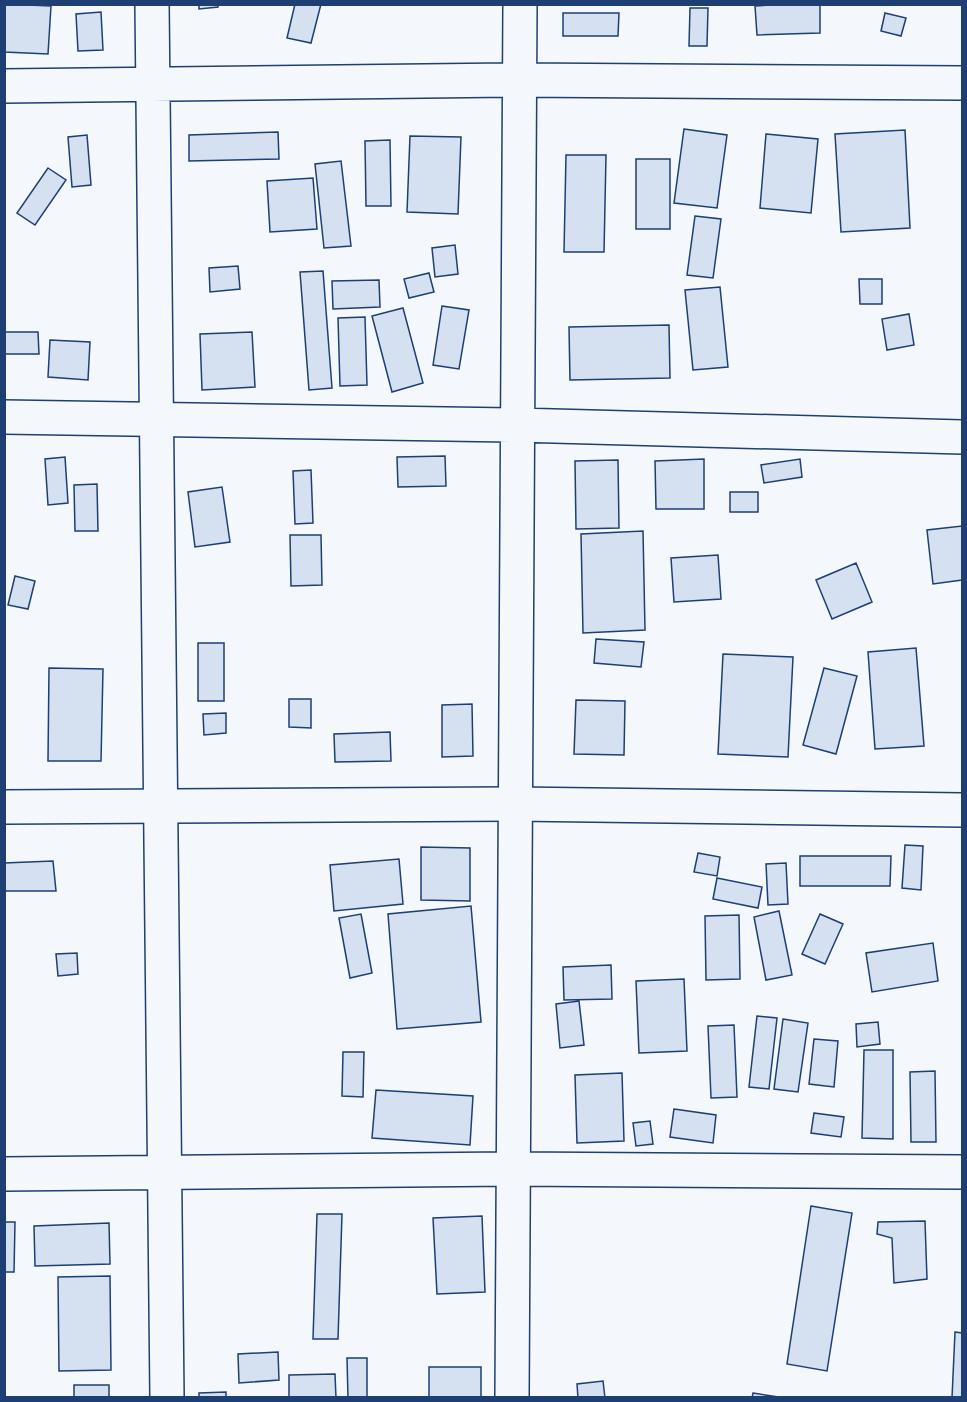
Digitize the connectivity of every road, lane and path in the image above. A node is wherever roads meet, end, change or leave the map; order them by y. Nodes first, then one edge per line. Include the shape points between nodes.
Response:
1 (152, 4) edge
2 (520, 4) edge
3 (520, 80) junction
4 (963, 83) edge
5 (154, 84) junction
6 (4, 86) edge
7 (4, 417) edge
8 (157, 419) junction
9 (518, 424) junction
10 (963, 437) edge
11 (515, 804) junction
12 (161, 806) junction
13 (4, 807) edge
14 (963, 810) edge
15 (514, 1169) junction
16 (963, 1172) edge
17 (165, 1173) junction
18 (4, 1174) edge
19 (167, 1398) edge
20 (512, 1398) edge

1 - 5 street
2 - 3 street
3 - 4 street
3 - 5 street
3 - 9 street
5 - 6 street
5 - 8 street
7 - 8 street
8 - 9 street
8 - 12 street
9 - 10 street
9 - 11 street
11 - 12 street
11 - 14 street
11 - 15 street
12 - 13 street
12 - 17 street
15 - 16 street
15 - 17 street
15 - 20 street
17 - 18 street
17 - 19 street

